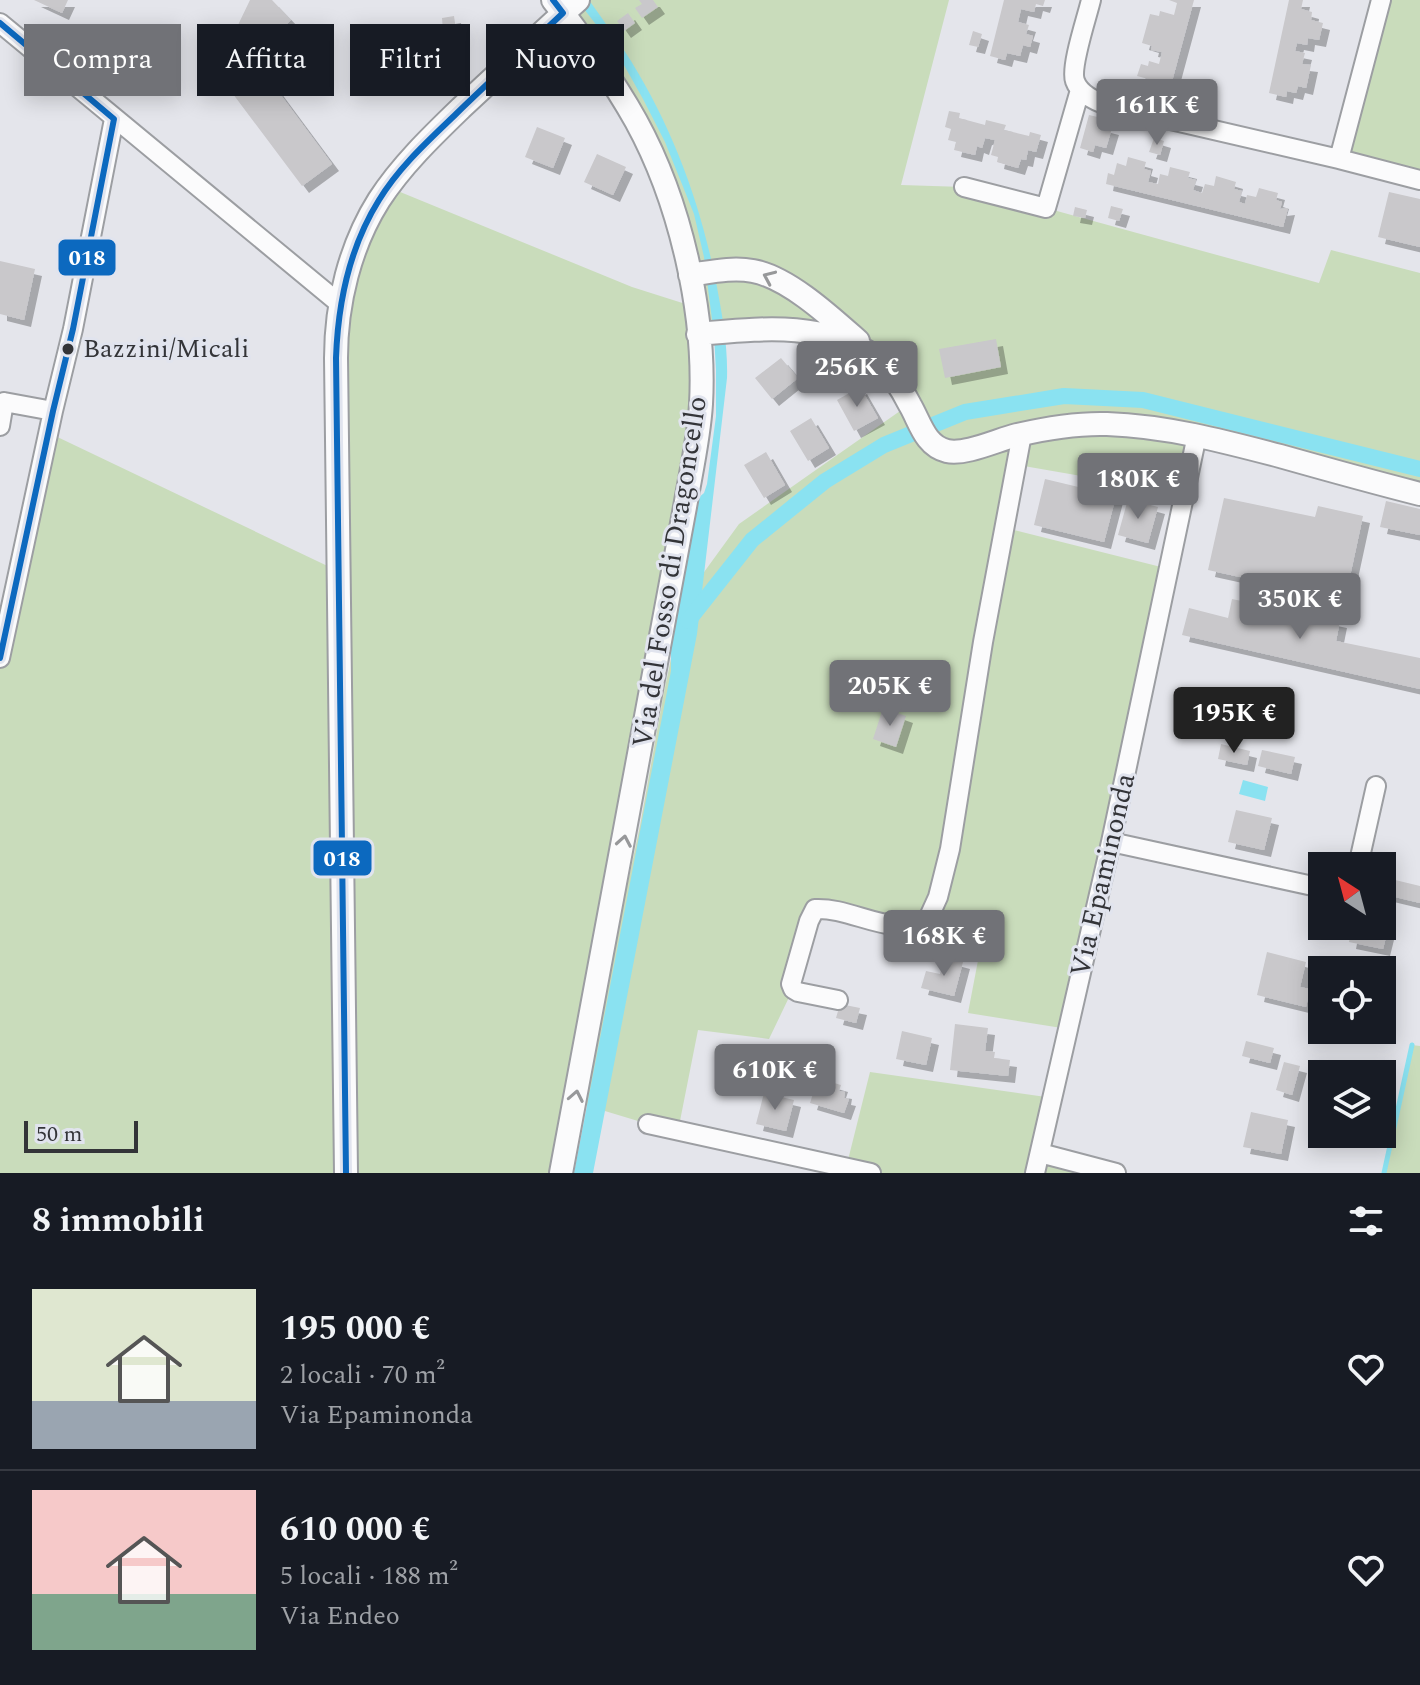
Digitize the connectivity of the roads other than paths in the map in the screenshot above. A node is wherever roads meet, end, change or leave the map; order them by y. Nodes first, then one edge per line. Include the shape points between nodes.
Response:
1 (1091, 0) edge
2 (1381, 0) edge
3 (567, 4) edge
4 (0, 23) edge
5 (1080, 90) junction
6 (114, 119) junction
7 (1339, 159) junction
8 (1420, 180) edge
9 (964, 187) dead end
10 (693, 274) junction
11 (807, 299) junction
12 (340, 304) junction
13 (794, 329) junction
14 (701, 334) junction
15 (877, 358) junction
16 (2, 401) edge
17 (53, 411) junction
18 (0, 426) edge
19 (1022, 434) junction
20 (1197, 435) junction
21 (1420, 494) edge
22 (0, 658) edge
23 (1376, 786) dead end
24 (1111, 842) junction
25 (1361, 852) edge
26 (1308, 885) edge
27 (838, 1000) dead end
28 (648, 1124) dead end
29 (1040, 1153) junction
30 (346, 1173) edge
31 (561, 1173) edge
32 (871, 1173) edge
33 (1035, 1173) edge
34 (1116, 1173) edge

1 - 5 street via 1074,72
2 - 7 street
3 - 10 street, Via del Fosso di Dragoncello via 652,153
3 - 12 street via 388,187 357,245
4 - 6 street
5 - 7 street via 1110,106
5 - 9 street via 1046,208
6 - 12 street
6 - 17 street
7 - 8 street
11 -> 10 street via 762,273
10 - 14 street, Via del Fosso di Dragoncello
11 - 13 street
11 - 15 street
12 - 30 street via 336,358
13 - 14 street
13 - 15 street via 836,339
31 -> 14 street, Via del Fosso di Dragoncello via 698,432
15 - 19 street via 936,447 958,452
16 - 17 street
16 - 18 street
17 - 22 street
19 - 20 street via 1095,424
19 - 27 street via 938,897 928,919 912,925 815,909 791,984 798,992
20 - 21 street
20 - 24 street, Via Epaminonda
23 - 25 street
24 - 26 street
24 - 29 street, Via Epaminonda
28 - 32 street
29 - 33 street, Via Epaminonda
29 - 34 street

